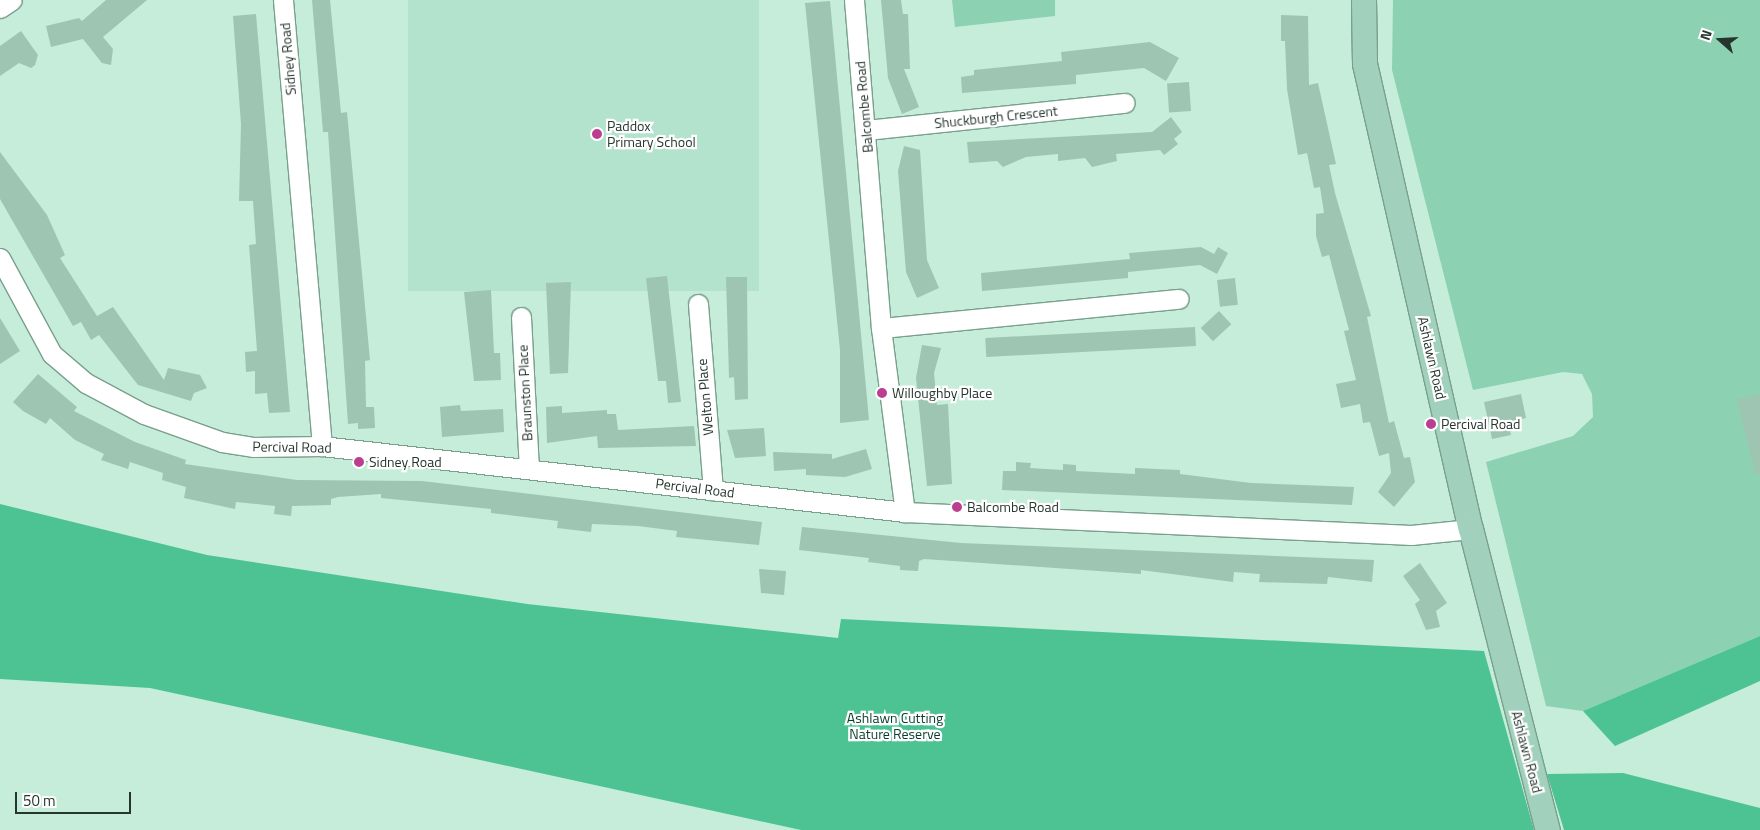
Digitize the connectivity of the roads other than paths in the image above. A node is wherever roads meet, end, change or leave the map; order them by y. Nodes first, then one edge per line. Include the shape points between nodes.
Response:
1 (12, 0) edge
2 (283, 0) edge
3 (854, 0) edge
4 (1364, 0) edge
5 (0, 8) edge
6 (1125, 103) dead end
7 (866, 130) junction
8 (0, 258) edge
9 (1179, 299) dead end
10 (698, 304) dead end
11 (521, 318) dead end
12 (881, 328) junction
13 (322, 446) junction
14 (529, 468) junction
15 (713, 490) junction
16 (905, 512) junction
17 (1471, 529) junction
18 (1548, 830) edge

1 - 5 street
2 - 13 street, Sidney Road
3 - 7 street, Balcombe Road
4 - 17 main road, Ashlawn Road via 1365,64
6 - 7 street, Shuckburgh Crescent
7 - 12 street, Balcombe Road
8 - 13 street, Percival Road via 52,354 86,383 144,414 222,442 253,448
9 - 12 street
10 - 15 street, Welton Place
11 - 14 street, Braunston Place
12 - 16 street, Balcombe Road
13 - 14 street, Percival Road
14 - 15 street, Percival Road
15 - 16 street, Percival Road
16 - 17 street, Percival Road via 1411,534
17 - 18 main road, Ashlawn Road

